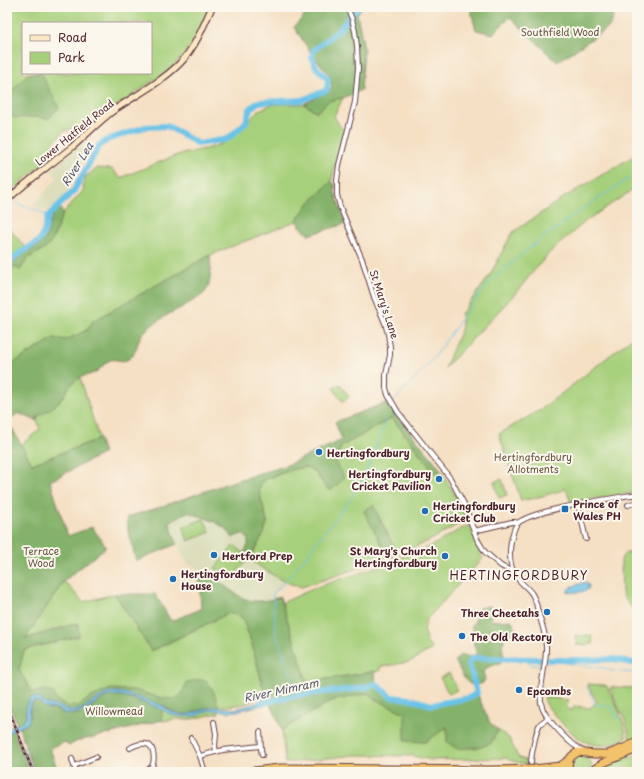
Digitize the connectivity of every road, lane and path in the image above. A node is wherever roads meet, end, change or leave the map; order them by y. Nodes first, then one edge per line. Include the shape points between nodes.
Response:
1 (212, 7) edge
2 (348, 8) edge
3 (7, 200) edge
4 (637, 494) edge
5 (637, 502) edge
6 (578, 505) junction
7 (628, 505) dead end
8 (518, 523) junction
9 (474, 531) junction
10 (586, 539) dead end
11 (512, 570) junction
12 (548, 718) junction
13 (214, 722) dead end
14 (260, 732) dead end
15 (191, 738) dead end
16 (571, 743) junction
17 (260, 746) junction
18 (636, 746) edge
19 (130, 748) dead end
20 (625, 751) junction
21 (216, 752) junction
22 (586, 753) junction
23 (262, 755) dead end
24 (200, 756) junction
25 (96, 757) dead end
26 (571, 758) junction
27 (72, 759) dead end
28 (531, 763) dead end
29 (74, 766) junction
30 (258, 771) edge
31 (592, 771) edge
32 (76, 772) edge
33 (144, 772) edge
34 (205, 772) edge
35 (245, 772) edge
36 (570, 772) edge

1 - 3 main road, Lower Hatfield Road via 195,42 176,66 113,111
2 - 9 street, St Mary's Lane via 355,31 358,68 355,102 339,165 339,202 388,334 388,395 450,478 466,508
4 - 6 street
5 - 7 street
6 - 8 street via 538,514
6 - 10 street
8 - 9 street via 512,522
8 - 11 street via 511,544
9 - 11 street, St Mary's Lane via 485,552 501,566
11 - 12 street via 533,596 545,636 540,700
12 - 16 street
12 - 28 street via 538,727
13 - 21 street
14 - 17 street
15 - 24 street
16 - 22 street
16 - 26 street
17 - 21 street
17 - 23 street
18 - 20 highway
19 - 33 street via 140,744 151,747 153,763 151,768
20 - 22 highway via 608,754
20 - 31 highway
21 - 24 street
22 - 26 highway via 578,752
22 - 31 highway via 592,758
24 - 34 street
25 - 29 street
26 - 30 highway via 560,766 517,770 280,768
26 - 36 highway via 568,767
27 - 29 street
29 - 32 street
30 - 35 highway

